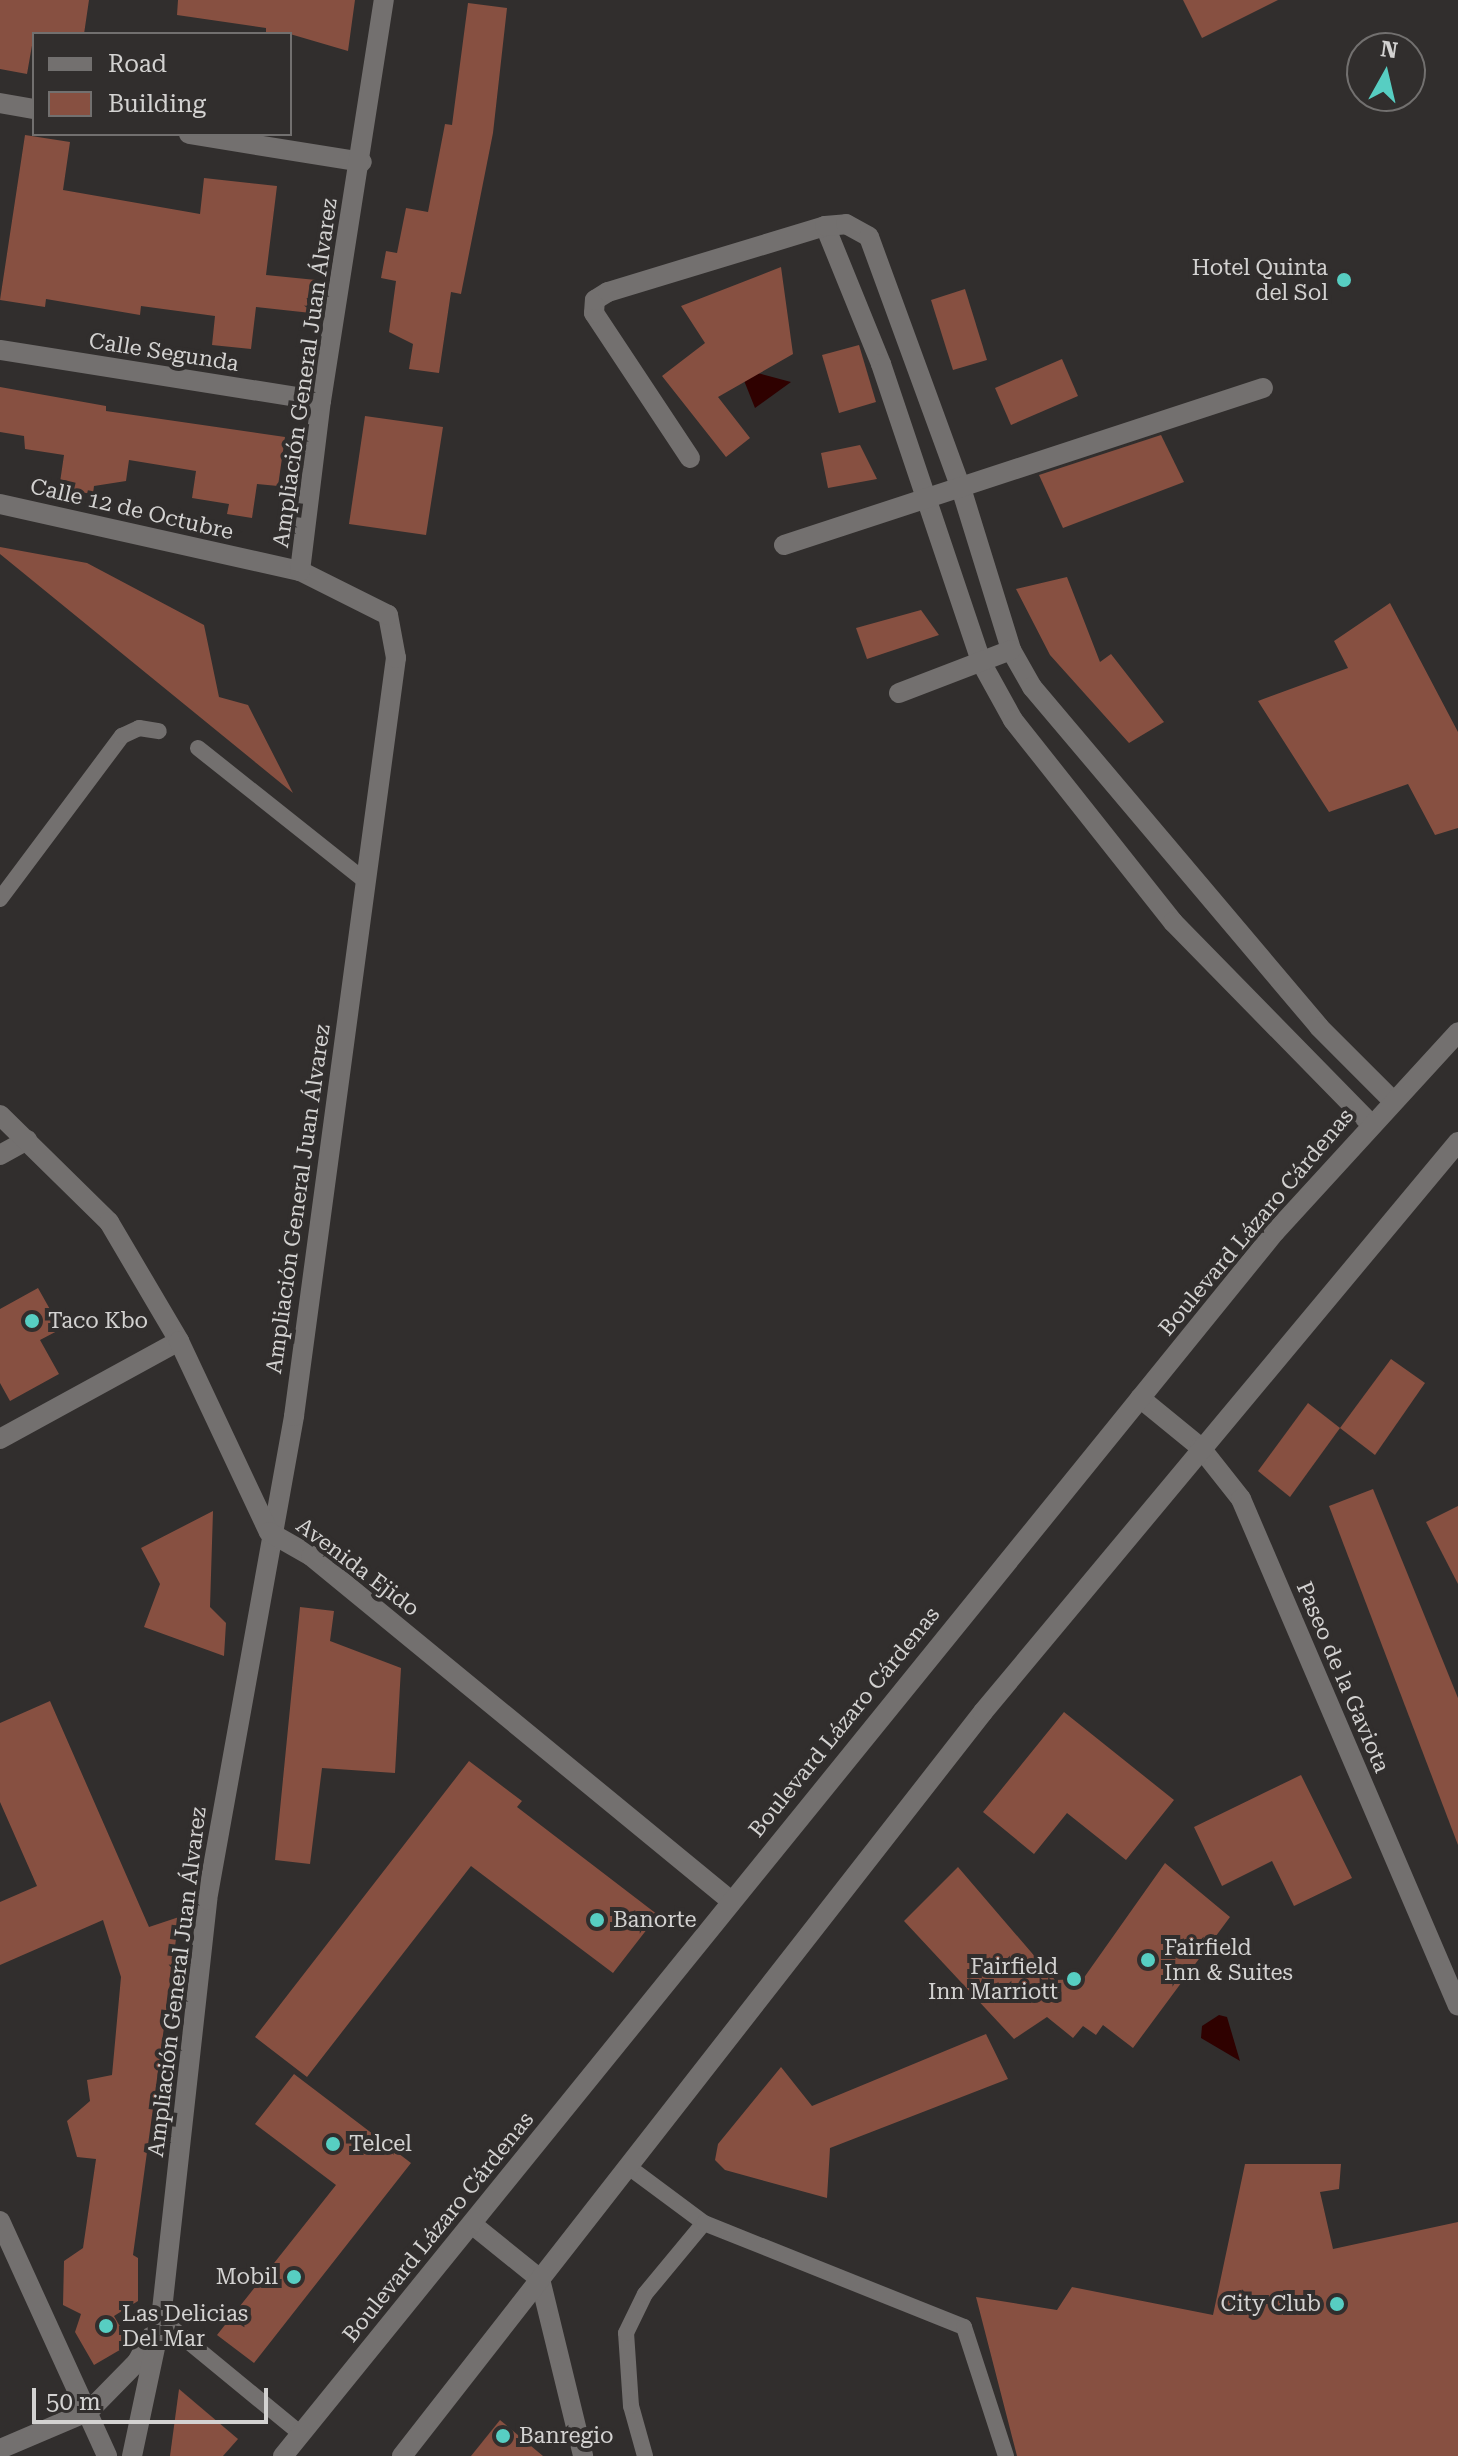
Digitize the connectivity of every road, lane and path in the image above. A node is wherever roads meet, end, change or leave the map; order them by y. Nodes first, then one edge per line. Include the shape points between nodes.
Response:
1 (384, 0) edge
2 (0, 103) edge
3 (32, 109) edge
4 (201, 136) edge
5 (362, 162) junction
6 (825, 226) junction
7 (0, 350) edge
8 (1263, 388) dead end
9 (321, 401) junction
10 (690, 458) dead end
11 (961, 488) junction
12 (927, 501) junction
13 (0, 504) edge
14 (784, 545) dead end
15 (300, 571) junction
16 (1011, 650) junction
17 (981, 662) junction
18 (899, 693) dead end
19 (159, 731) dead end
20 (198, 748) dead end
21 (365, 881) junction
22 (0, 899) edge
23 (1458, 1032) edge
24 (1392, 1100) junction
25 (0, 1115) edge
26 (1370, 1123) junction
27 (27, 1140) junction
28 (1458, 1145) edge
29 (0, 1155) edge
30 (179, 1341) junction
31 (1140, 1398) junction
32 (0, 1439) edge
33 (1200, 1447) junction
34 (269, 1532) junction
35 (730, 1900) junction
36 (1458, 2006) edge
37 (630, 2168) junction
38 (0, 2221) edge
39 (704, 2223) junction
40 (473, 2225) junction
41 (540, 2279) junction
42 (161, 2319) junction
43 (89, 2411) junction
44 (301, 2434) junction
45 (0, 2449) edge
46 (107, 2456) edge
47 (132, 2456) edge
48 (283, 2456) edge
49 (402, 2456) edge
50 (583, 2456) edge
51 (645, 2456) edge
52 (1006, 2456) edge

1 - 5 street, Ampliación General Juan Álvarez
2 - 3 street
4 - 5 street
5 - 9 street, Ampliación General Juan Álvarez
6 - 10 street via 595,300 594,313
6 - 11 street via 846,224 869,237
6 - 12 street via 881,364
7 - 9 street, Calle Segunda
8 - 11 street
9 - 15 street, Ampliación General Juan Álvarez
11 - 12 street
11 - 16 street
12 - 14 street
12 - 17 street
13 - 15 street, Calle 12 de Octubre
15 - 21 street, Ampliación General Juan Álvarez via 388,615 394,631 396,658
16 - 17 street
16 - 24 street via 1032,687 1319,1027
17 - 18 street
17 - 26 street via 1013,720 1173,922
19 - 22 lane via 139,728 122,736
20 - 21 lane
21 - 34 street, Ampliación General Juan Álvarez via 294,1416
23 - 24 street, Boulevard Lázaro Cárdenas
24 - 26 street, Boulevard Lázaro Cárdenas
25 - 27 street, Avenida Ejido
26 - 31 street, Boulevard Lázaro Cárdenas
27 - 29 street
27 - 30 street, Avenida Ejido via 109,1222
28 - 33 street
30 - 32 street
30 - 34 street, Avenida Ejido
31 - 33 street, Paseo de la Gaviota
31 - 35 street, Boulevard Lázaro Cárdenas
33 - 36 street, Paseo de la Gaviota via 1241,1499
33 - 37 street via 983,1712
34 - 35 street, Avenida Ejido via 311,1556
34 - 42 street, Ampliación General Juan Álvarez via 207,1900
35 - 40 street, Boulevard Lázaro Cárdenas
37 - 39 lane
37 - 41 street
38 - 43 street
39 - 51 lane via 645,2294 626,2333 631,2406
39 - 52 lane via 964,2327
40 - 41 street
40 - 44 street, Boulevard Lázaro Cárdenas
41 - 49 street
41 - 50 street
42 - 43 street via 137,2362
42 - 44 lane
42 - 47 street, Ampliación General Juan Álvarez
43 - 45 street
43 - 46 street
44 - 48 street, Boulevard Lázaro Cárdenas

